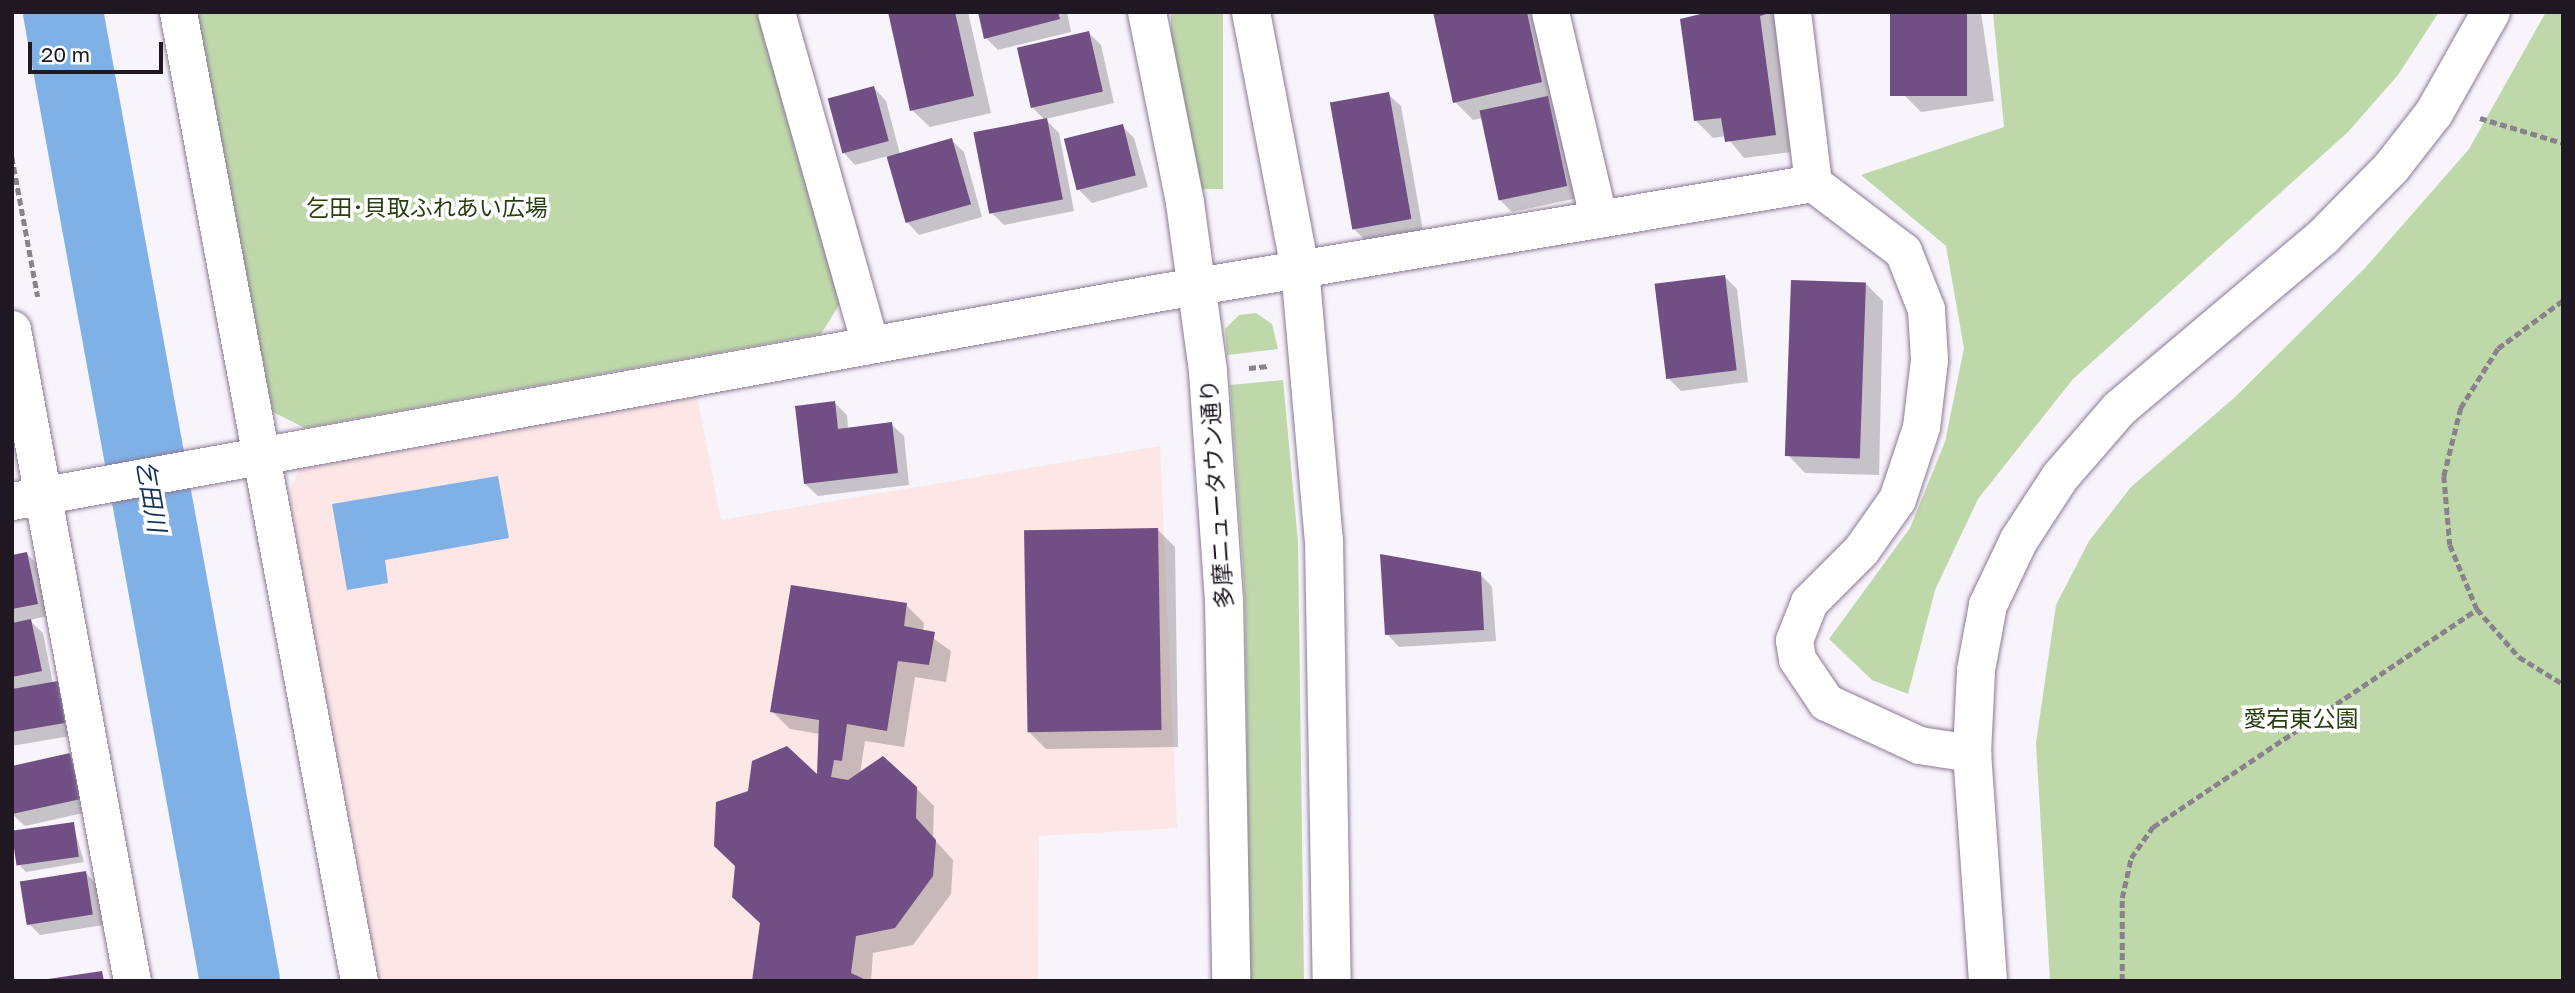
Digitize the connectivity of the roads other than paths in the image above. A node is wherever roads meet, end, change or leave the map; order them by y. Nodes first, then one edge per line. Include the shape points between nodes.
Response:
1 (177, 12) edge
2 (776, 12) edge
3 (1147, 12) edge
4 (1251, 12) edge
5 (1550, 12) edge
6 (1792, 12) edge
7 (2491, 12) edge
8 (1813, 183) junction
9 (1598, 217) junction
10 (1300, 268) junction
11 (1199, 285) junction
12 (12, 329) edge
13 (870, 344) junction
14 (265, 456) junction
15 (27, 498) edge
16 (1972, 753) junction
17 (132, 981) edge
18 (359, 981) edge
19 (1231, 981) edge
20 (1332, 981) edge
21 (1988, 981) edge

1 - 14 street via 250,405
2 - 13 street
3 - 11 main road, 多摩ニュータウン通り
4 - 10 main road
5 - 9 street
6 - 8 street
7 - 16 main road via 2434,113 2391,168 2323,237 2120,408 2060,477 1988,605
8 - 9 street
8 - 16 street via 1903,251 1926,309 1929,360 1921,427 1897,499 1861,551 1809,602 1794,640 1797,659 1826,702 1919,745
9 - 10 street
10 - 11 street
10 - 20 main road via 1324,540
11 - 13 street
11 - 19 main road, 多摩ニュータウン通り via 1224,600
12 - 15 street
13 - 14 street
14 - 15 street
14 - 18 street
15 - 17 street
16 - 21 main road

